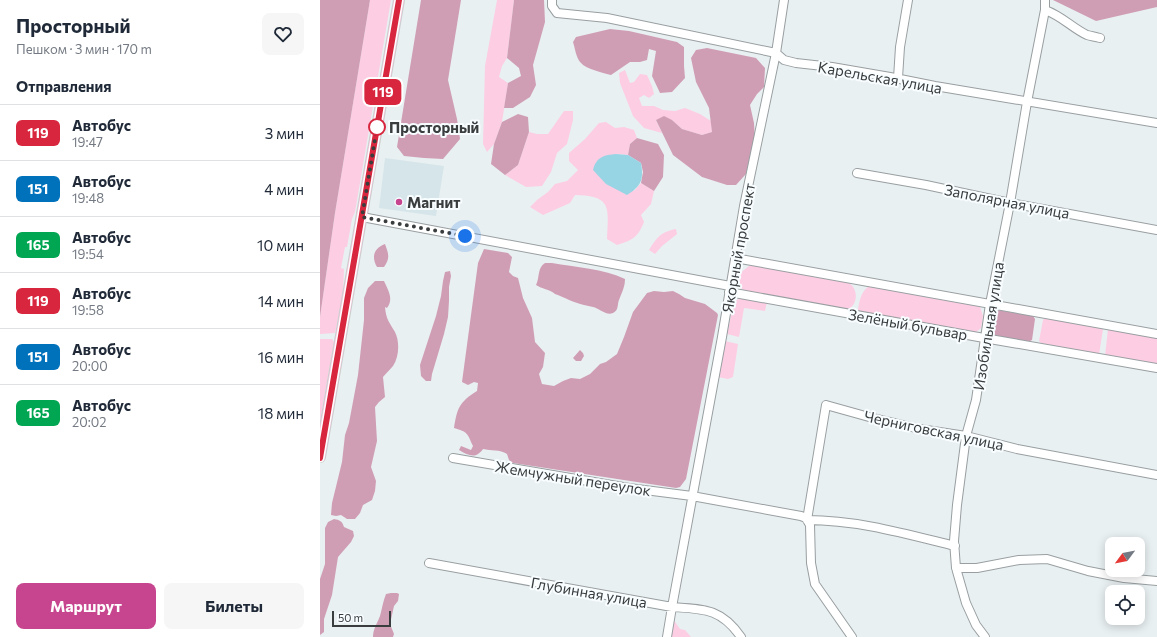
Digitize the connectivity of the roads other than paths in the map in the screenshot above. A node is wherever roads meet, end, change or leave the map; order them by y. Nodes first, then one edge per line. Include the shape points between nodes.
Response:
1 (399, 0) edge
2 (552, 0) edge
3 (784, 0) edge
4 (908, 0) edge
5 (1045, 0) edge
6 (1045, 10) junction
7 (1100, 38) dead end
8 (776, 53) junction
9 (898, 78) junction
10 (1027, 102) junction
11 (1157, 123) edge
12 (856, 173) dead end
13 (1010, 203) junction
14 (362, 217) junction
15 (1157, 230) edge
16 (735, 258) junction
17 (730, 289) junction
18 (990, 304) junction
19 (1157, 334) edge
20 (984, 338) junction
21 (1157, 368) edge
22 (966, 436) junction
23 (320, 457) edge
24 (454, 458) dead end
25 (1157, 475) edge
26 (692, 496) junction
27 (807, 520) junction
28 (955, 546) junction
29 (429, 563) dead end
30 (956, 568) junction
31 (1157, 582) edge
32 (672, 607) junction
33 (667, 637) edge
34 (741, 637) edge
35 (852, 637) edge
36 (985, 637) edge

1 - 14 main road
2 - 8 street, Карельская улица via 552,6 558,13 608,18
3 - 8 street, Якорный проспект
4 - 9 street
5 - 6 street, Изобильная улица
6 - 7 street via 1088,35
6 - 10 street, Изобильная улица
8 - 9 street, Карельская улица via 784,60 796,63
8 - 16 street, Якорный проспект
9 - 10 street, Карельская улица
10 - 11 street, Карельская улица
10 - 13 street, Изобильная улица
12 - 13 street, Заполярная улица
13 - 15 street, Заполярная улица
13 - 18 street, Изобильная улица
14 - 17 street, Зелёный бульвар
14 - 23 main road
16 - 17 street, Якорный проспект
16 - 18 street
17 - 20 street, Зелёный бульвар
17 - 26 street, Якорный проспект
18 - 19 street
18 - 20 street, Изобильная улица
20 - 21 street, Зелёный бульвар
20 - 22 street, Изобильная улица via 976,400
22 - 25 street, Черниговская улица via 1016,449
22 - 27 street, Черниговская улица via 920,429 826,405
22 - 28 street, Изобильная улица via 957,505
24 - 26 street, Жемчужный переулок via 629,488
26 - 27 street, Жемчужный переулок via 801,516
26 - 32 street, Якорный проспект
27 - 28 street, Жемчужный переулок via 880,527
27 - 35 street via 810,525 811,563 816,584
28 - 30 street, Изобильная улица
29 - 32 street, Глубинная улица
30 - 31 street via 977,568 1019,560 1047,559 1088,571
30 - 36 street, Изобильная улица via 966,603 976,625
32 - 33 street, Якорный проспект
32 - 34 street, Глубинная улица via 700,608 714,613 725,619

